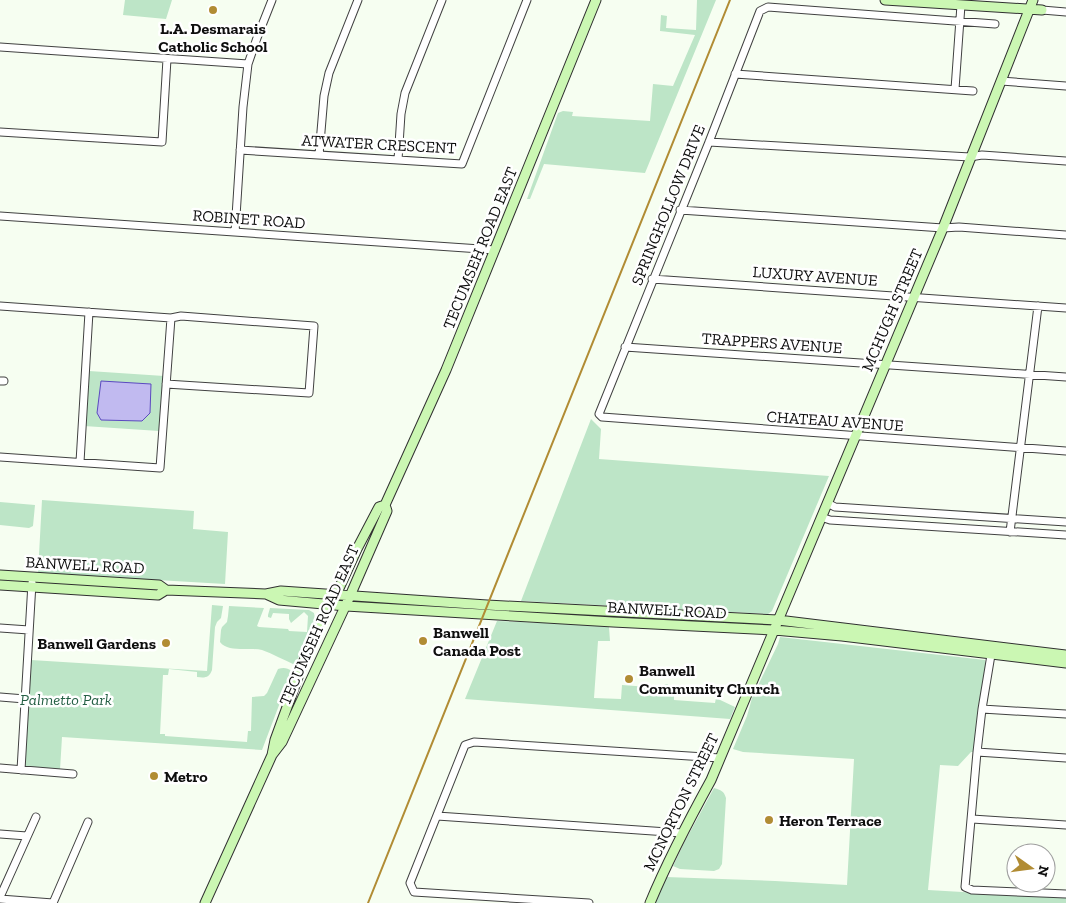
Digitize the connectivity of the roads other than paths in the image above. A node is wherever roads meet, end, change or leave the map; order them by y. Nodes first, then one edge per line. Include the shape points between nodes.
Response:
1 (272, 0) edge
2 (358, 0) edge
3 (442, 0) edge
4 (528, 0) edge
5 (596, 0) edge
6 (885, 0) edge
7 (1031, 4) edge
8 (961, 5) junction
9 (1042, 10) joint
10 (1066, 12) edge
11 (960, 21) junction
12 (995, 24) dead end
13 (0, 47) edge
14 (167, 59) junction
15 (248, 64) junction
16 (735, 74) junction
17 (1001, 81) junction
18 (1066, 86) edge
19 (955, 89) junction
20 (973, 91) dead end
21 (0, 132) edge
22 (708, 142) junction
23 (240, 150) junction
24 (319, 155) junction
25 (970, 157) junction
26 (398, 160) junction
27 (1066, 161) edge
28 (680, 210) junction
29 (0, 216) edge
30 (942, 228) junction
31 (235, 232) junction
32 (1066, 234) edge
33 (495, 250) junction
34 (652, 279) junction
35 (914, 297) junction
36 (0, 306) edge
37 (1038, 306) junction
38 (1066, 308) edge
39 (89, 312) junction
40 (171, 318) junction
41 (625, 347) junction
42 (885, 365) junction
43 (1029, 375) junction
44 (1066, 377) edge
45 (166, 384) junction
46 (602, 417) joint
47 (856, 436) junction
48 (1020, 448) junction
49 (1066, 451) edge
50 (0, 457) edge
51 (80, 462) junction
52 (827, 503) junction
53 (385, 505) junction
54 (919, 512) junction
55 (821, 517) junction
56 (1011, 518) junction
57 (1066, 522) edge
58 (918, 526) junction
59 (1010, 532) junction
60 (1066, 535) edge
61 (0, 575) edge
62 (32, 577) junction
63 (0, 585) edge
64 (32, 587) junction
65 (166, 590) junction
66 (266, 594) junction
67 (336, 595) junction
68 (350, 596) junction
69 (330, 605) junction
70 (346, 606) junction
71 (778, 620) junction
72 (0, 628) edge
73 (29, 630) junction
74 (774, 630) junction
75 (992, 651) junction
76 (1066, 655) edge
77 (1066, 663) edge
78 (0, 697) edge
79 (25, 699) junction
80 (982, 709) junction
81 (1066, 714) edge
82 (977, 752) junction
83 (272, 755) junction
84 (720, 758) junction
85 (1066, 758) edge
86 (0, 768) edge
87 (21, 770) junction
88 (73, 774) dead end
89 (437, 816) junction
90 (36, 817) dead end
91 (972, 819) junction
92 (88, 822) dead end
93 (1066, 825) edge
94 (682, 833) junction
95 (0, 834) edge
96 (27, 836) junction
97 (1066, 894) edge
98 (0, 898) edge
99 (53, 903) edge
100 (205, 903) edge
101 (589, 903) edge
102 (650, 903) edge

1 - 15 street
2 - 24 street via 329,73
3 - 26 street via 405,93
4 - 26 street, ATWATER CRESCENT via 462,164
5 - 33 main road, TECUMSEH ROAD EAST
6 - 8 main road
7 - 8 main road
7 - 9 main road
7 - 17 main road, MCHUGH STREET
8 - 11 street
9 - 10 street
11 - 12 street
11 - 16 street, SPRINGHOLLOW DRIVE via 768,7 760,11
11 - 19 street
13 - 14 street
14 - 15 street
14 - 21 street via 162,142
15 - 23 street
16 - 19 street
16 - 22 street, SPRINGHOLLOW DRIVE
17 - 18 street
17 - 25 main road, MCHUGH STREET
19 - 20 street
22 - 25 street
22 - 28 street, SPRINGHOLLOW DRIVE
23 - 24 street, ATWATER CRESCENT
23 - 31 street
24 - 26 street, ATWATER CRESCENT
25 - 27 street
25 - 30 main road, MCHUGH STREET
28 - 30 street
28 - 34 street, SPRINGHOLLOW DRIVE
29 - 31 street, ROBINET ROAD
30 - 32 street
30 - 35 main road, MCHUGH STREET
31 - 33 street, ROBINET ROAD
33 - 53 main road, TECUMSEH ROAD EAST via 446,370
34 - 35 street, LUXURY AVENUE
34 - 41 street, SPRINGHOLLOW DRIVE
35 - 37 street, LUXURY AVENUE
35 - 42 main road, MCHUGH STREET
36 - 39 street
37 - 38 street, LUXURY AVENUE
37 - 43 street
39 - 40 street
39 - 51 street
40 - 45 street
40 - 45 street via 181,316 314,326 309,393
41 - 42 street, TRAPPERS AVENUE
41 - 46 street, SPRINGHOLLOW DRIVE via 599,414
42 - 43 street, TRAPPERS AVENUE
42 - 47 main road, MCHUGH STREET
43 - 44 street, TRAPPERS AVENUE
43 - 48 street
45 - 51 street via 160,468
46 - 47 street, CHATEAU AVENUE
47 - 48 street, CHATEAU AVENUE
47 - 52 main road, MCHUGH STREET
48 - 49 street, CHATEAU AVENUE
48 - 56 street
50 - 51 street
52 - 54 street via 835,507
52 - 55 main road, MCHUGH STREET
53 - 67 main road, TECUMSEH ROAD EAST via 379,507
53 - 68 main road, TECUMSEH ROAD EAST via 387,511
54 - 56 street
54 - 58 street
55 - 58 street
55 - 71 main road, MCHUGH STREET
56 - 57 street
56 - 59 street
58 - 59 street
59 - 60 street
61 - 62 main road, BANWELL ROAD
62 - 64 street
62 - 65 main road, BANWELL ROAD via 159,585
63 - 64 main road, BANWELL ROAD
64 - 65 main road, BANWELL ROAD via 158,595
64 - 73 street
65 - 66 main road, BANWELL ROAD
66 - 67 main road, BANWELL ROAD via 282,591
66 - 69 main road, BANWELL ROAD via 280,600
67 - 68 main road, BANWELL ROAD
67 - 69 main road, TECUMSEH ROAD EAST
68 - 70 main road, TECUMSEH ROAD EAST
68 - 71 main road, BANWELL ROAD
69 - 70 main road, BANWELL ROAD
69 - 83 main road, TECUMSEH ROAD EAST via 306,655
70 - 74 main road, BANWELL ROAD
70 - 83 main road, TECUMSEH ROAD EAST via 282,742
71 - 74 main road, MCHUGH STREET
71 - 75 main road, BANWELL ROAD
72 - 73 street
73 - 79 street
74 - 75 main road, BANWELL ROAD
74 - 84 main road, MCNORTON STREET
75 - 76 main road, BANWELL ROAD
75 - 77 main road, BANWELL ROAD
75 - 80 street
78 - 79 street
79 - 87 street
80 - 81 street
80 - 82 street
82 - 85 street
82 - 91 street
83 - 100 main road, TECUMSEH ROAD EAST
84 - 89 street via 474,742 466,745
84 - 94 main road, MCNORTON STREET
86 - 87 street
87 - 88 street
89 - 94 street
89 - 101 street via 410,883 414,892
90 - 96 street
91 - 93 street
91 - 97 street via 965,887 972,890
92 - 99 street
94 - 102 main road, MCNORTON STREET
95 - 96 street
96 - 98 street
98 - 99 street

